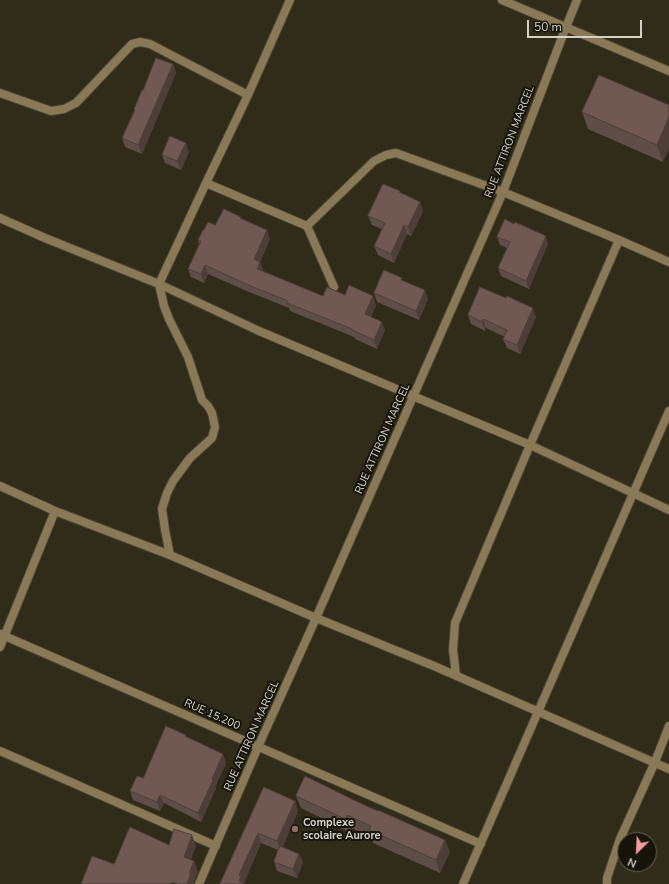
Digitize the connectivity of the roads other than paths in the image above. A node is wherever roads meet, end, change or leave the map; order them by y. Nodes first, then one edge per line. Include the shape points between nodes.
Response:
1 (290, 0) edge
2 (502, 0) edge
3 (577, 0) edge
4 (566, 27) junction
5 (669, 71) edge
6 (0, 93) edge
7 (248, 95) junction
8 (206, 183) junction
9 (503, 192) junction
10 (0, 218) edge
11 (307, 226) junction
12 (619, 240) junction
13 (669, 262) edge
14 (159, 284) junction
15 (334, 287) dead end
16 (413, 396) junction
17 (669, 411) edge
18 (530, 445) junction
19 (0, 486) edge
20 (634, 494) junction
21 (669, 510) edge
22 (55, 511) junction
23 (170, 555) junction
24 (316, 618) junction
25 (2, 635) edge
26 (0, 647) edge
27 (456, 675) junction
28 (538, 711) junction
29 (669, 726) edge
30 (258, 747) junction
31 (0, 752) edge
32 (654, 762) junction
33 (669, 769) edge
34 (481, 844) junction
35 (216, 846) junction
36 (199, 884) edge
37 (463, 884) edge
38 (607, 884) edge

1 - 7 street
2 - 4 street
3 - 4 street, RUE ATTIRON MARCEL
4 - 5 street
4 - 9 street, RUE ATTIRON MARCEL
6 - 7 street via 51,111 64,109 76,103 132,44 140,42 150,44
7 - 8 street
8 - 11 street
8 - 14 street
9 - 11 street via 396,153 374,161
9 - 12 street
9 - 16 street, RUE ATTIRON MARCEL
10 - 14 street
11 - 15 street
12 - 13 street
12 - 18 street
14 - 16 street via 259,331
14 - 23 street via 164,306 188,357 202,400 212,413 215,428 212,438 190,458 166,493 162,509
16 - 18 street
16 - 24 street, RUE ATTIRON MARCEL
17 - 20 street
18 - 20 street
18 - 27 street via 455,623 453,650
19 - 22 street
20 - 21 street
20 - 28 street
22 - 23 street
22 - 25 street
23 - 24 street
24 - 27 street
24 - 30 street, RUE ATTIRON MARCEL
25 - 26 street
25 - 30 street, RUE 15.200
27 - 28 street
28 - 32 street
28 - 34 street
29 - 32 street
30 - 34 street, RUE 15.200
30 - 35 street, RUE ATTIRON MARCEL
31 - 35 street
32 - 33 street
32 - 38 street via 620,839
34 - 37 street
35 - 36 street, RUE ATTIRON MARCEL

